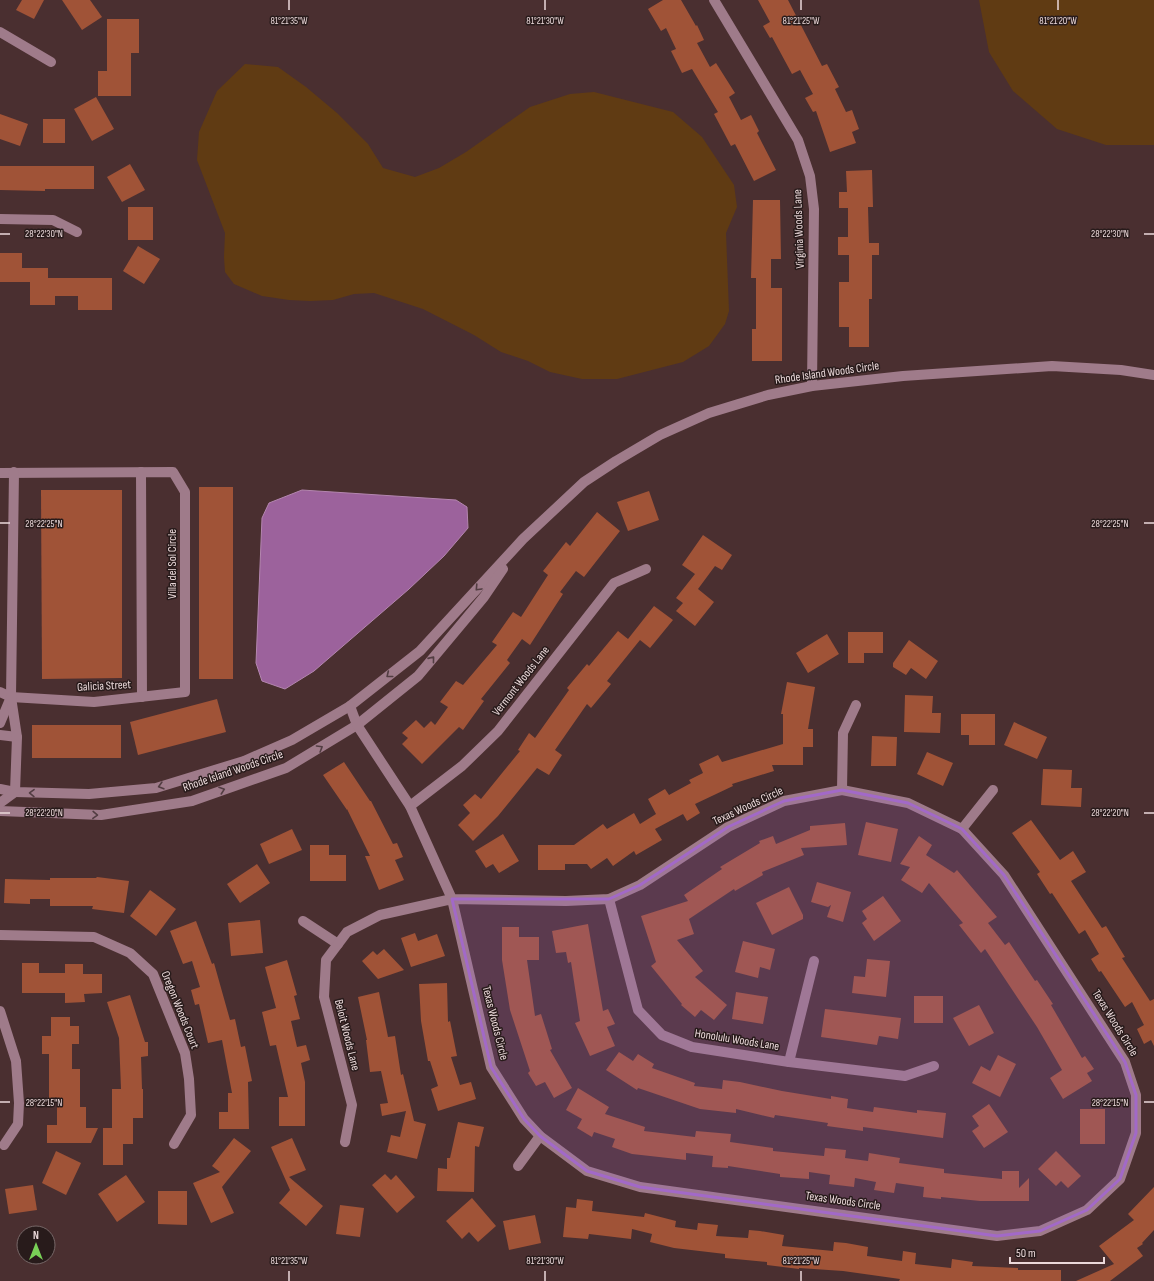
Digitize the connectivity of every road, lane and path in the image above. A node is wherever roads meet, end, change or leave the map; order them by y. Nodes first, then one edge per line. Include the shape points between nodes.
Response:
1 (714, 0) edge
2 (0, 32) edge
3 (51, 62) dead end
4 (0, 219) edge
5 (77, 232) dead end
6 (1154, 375) edge
7 (812, 386) junction
8 (14, 472) junction
9 (141, 472) junction
10 (0, 473) edge
11 (523, 539) junction
12 (646, 569) dead end
13 (0, 692) edge
14 (185, 692) joint
15 (11, 697) junction
16 (142, 697) junction
17 (856, 705) dead end
18 (350, 706) junction
19 (0, 723) edge
20 (357, 725) junction
21 (0, 735) edge
22 (17, 738) junction
23 (0, 790) edge
24 (842, 790) junction
25 (993, 790) dead end
26 (15, 792) junction
27 (0, 803) edge
28 (410, 806) junction
29 (0, 810) edge
30 (962, 829) junction
31 (452, 899) junction
32 (609, 899) junction
33 (303, 921) dead end
34 (0, 935) edge
35 (338, 944) junction
36 (814, 961) dead end
37 (0, 1010) edge
38 (789, 1062) junction
39 (934, 1066) dead end
40 (540, 1136) junction
41 (345, 1142) dead end
42 (174, 1144) dead end
43 (4, 1145) dead end
44 (518, 1166) dead end

1 - 7 street, Virginia Woods Lane via 798,140 810,176 814,209
2 - 3 street
4 - 5 street via 53,220
6 - 7 street, Rhode Island Woods Circle via 1121,370 1052,366 903,376
7 - 11 street, Rhode Island Woods Circle via 768,395 709,413 660,435 584,482
8 - 9 street, Villa del Sol Circle
8 - 10 street, Villa del Sol Circle
8 - 15 street
9 - 14 street, Villa del Sol Circle via 173,472 185,492
9 - 16 street
11 -> 18 street, Rhode Island Woods Circle via 420,650
20 -> 11 street, Rhode Island Woods Circle via 418,676 484,597
12 - 28 street, Vermont Woods Lane via 614,583 498,731 462,766
13 - 15 street, Galicia Street
14 - 16 street, Galicia Street
15 - 16 street, Galicia Street via 94,702
15 - 19 street
15 - 22 street
17 - 24 street via 843,733
18 - 20 street, Texas Woods Circle
18 -> 26 street, Rhode Island Woods Circle via 292,740 244,761 156,788 89,794
20 - 28 street, Texas Woods Circle
29 -> 20 street, Rhode Island Woods Circle via 100,815 192,801 286,768
21 - 22 street
22 - 26 street
23 - 26 street, Rhode Island Woods Circle
24 - 30 street, Texas Woods Circle via 908,803
24 - 32 street, Texas Woods Circle via 784,801 728,827 640,886
25 - 30 street
26 - 27 street
28 - 31 street, Texas Woods Circle
30 - 40 street, Texas Woods Circle via 1004,875 1125,1062 1136,1095 1136,1133 1120,1179 1088,1210 1040,1231 997,1236 640,1187 587,1171
31 - 32 street, Texas Woods Circle
31 - 35 street, Beloit Woods Lane via 380,915 347,932
31 - 40 street, Texas Woods Circle via 491,1067 524,1119
32 - 38 street, Honolulu Woods Lane via 638,1010 662,1035 692,1047
33 - 35 street
34 - 42 street, Oregon Woods Court via 94,937 130,953 153,974 185,1053 189,1079 190,1115
35 - 41 street, Beloit Woods Lane via 326,960 324,997 352,1105
36 - 38 street
37 - 43 street via 16,1061 19,1103 18,1124
38 - 39 street, Honolulu Woods Lane via 905,1076
40 - 44 street

